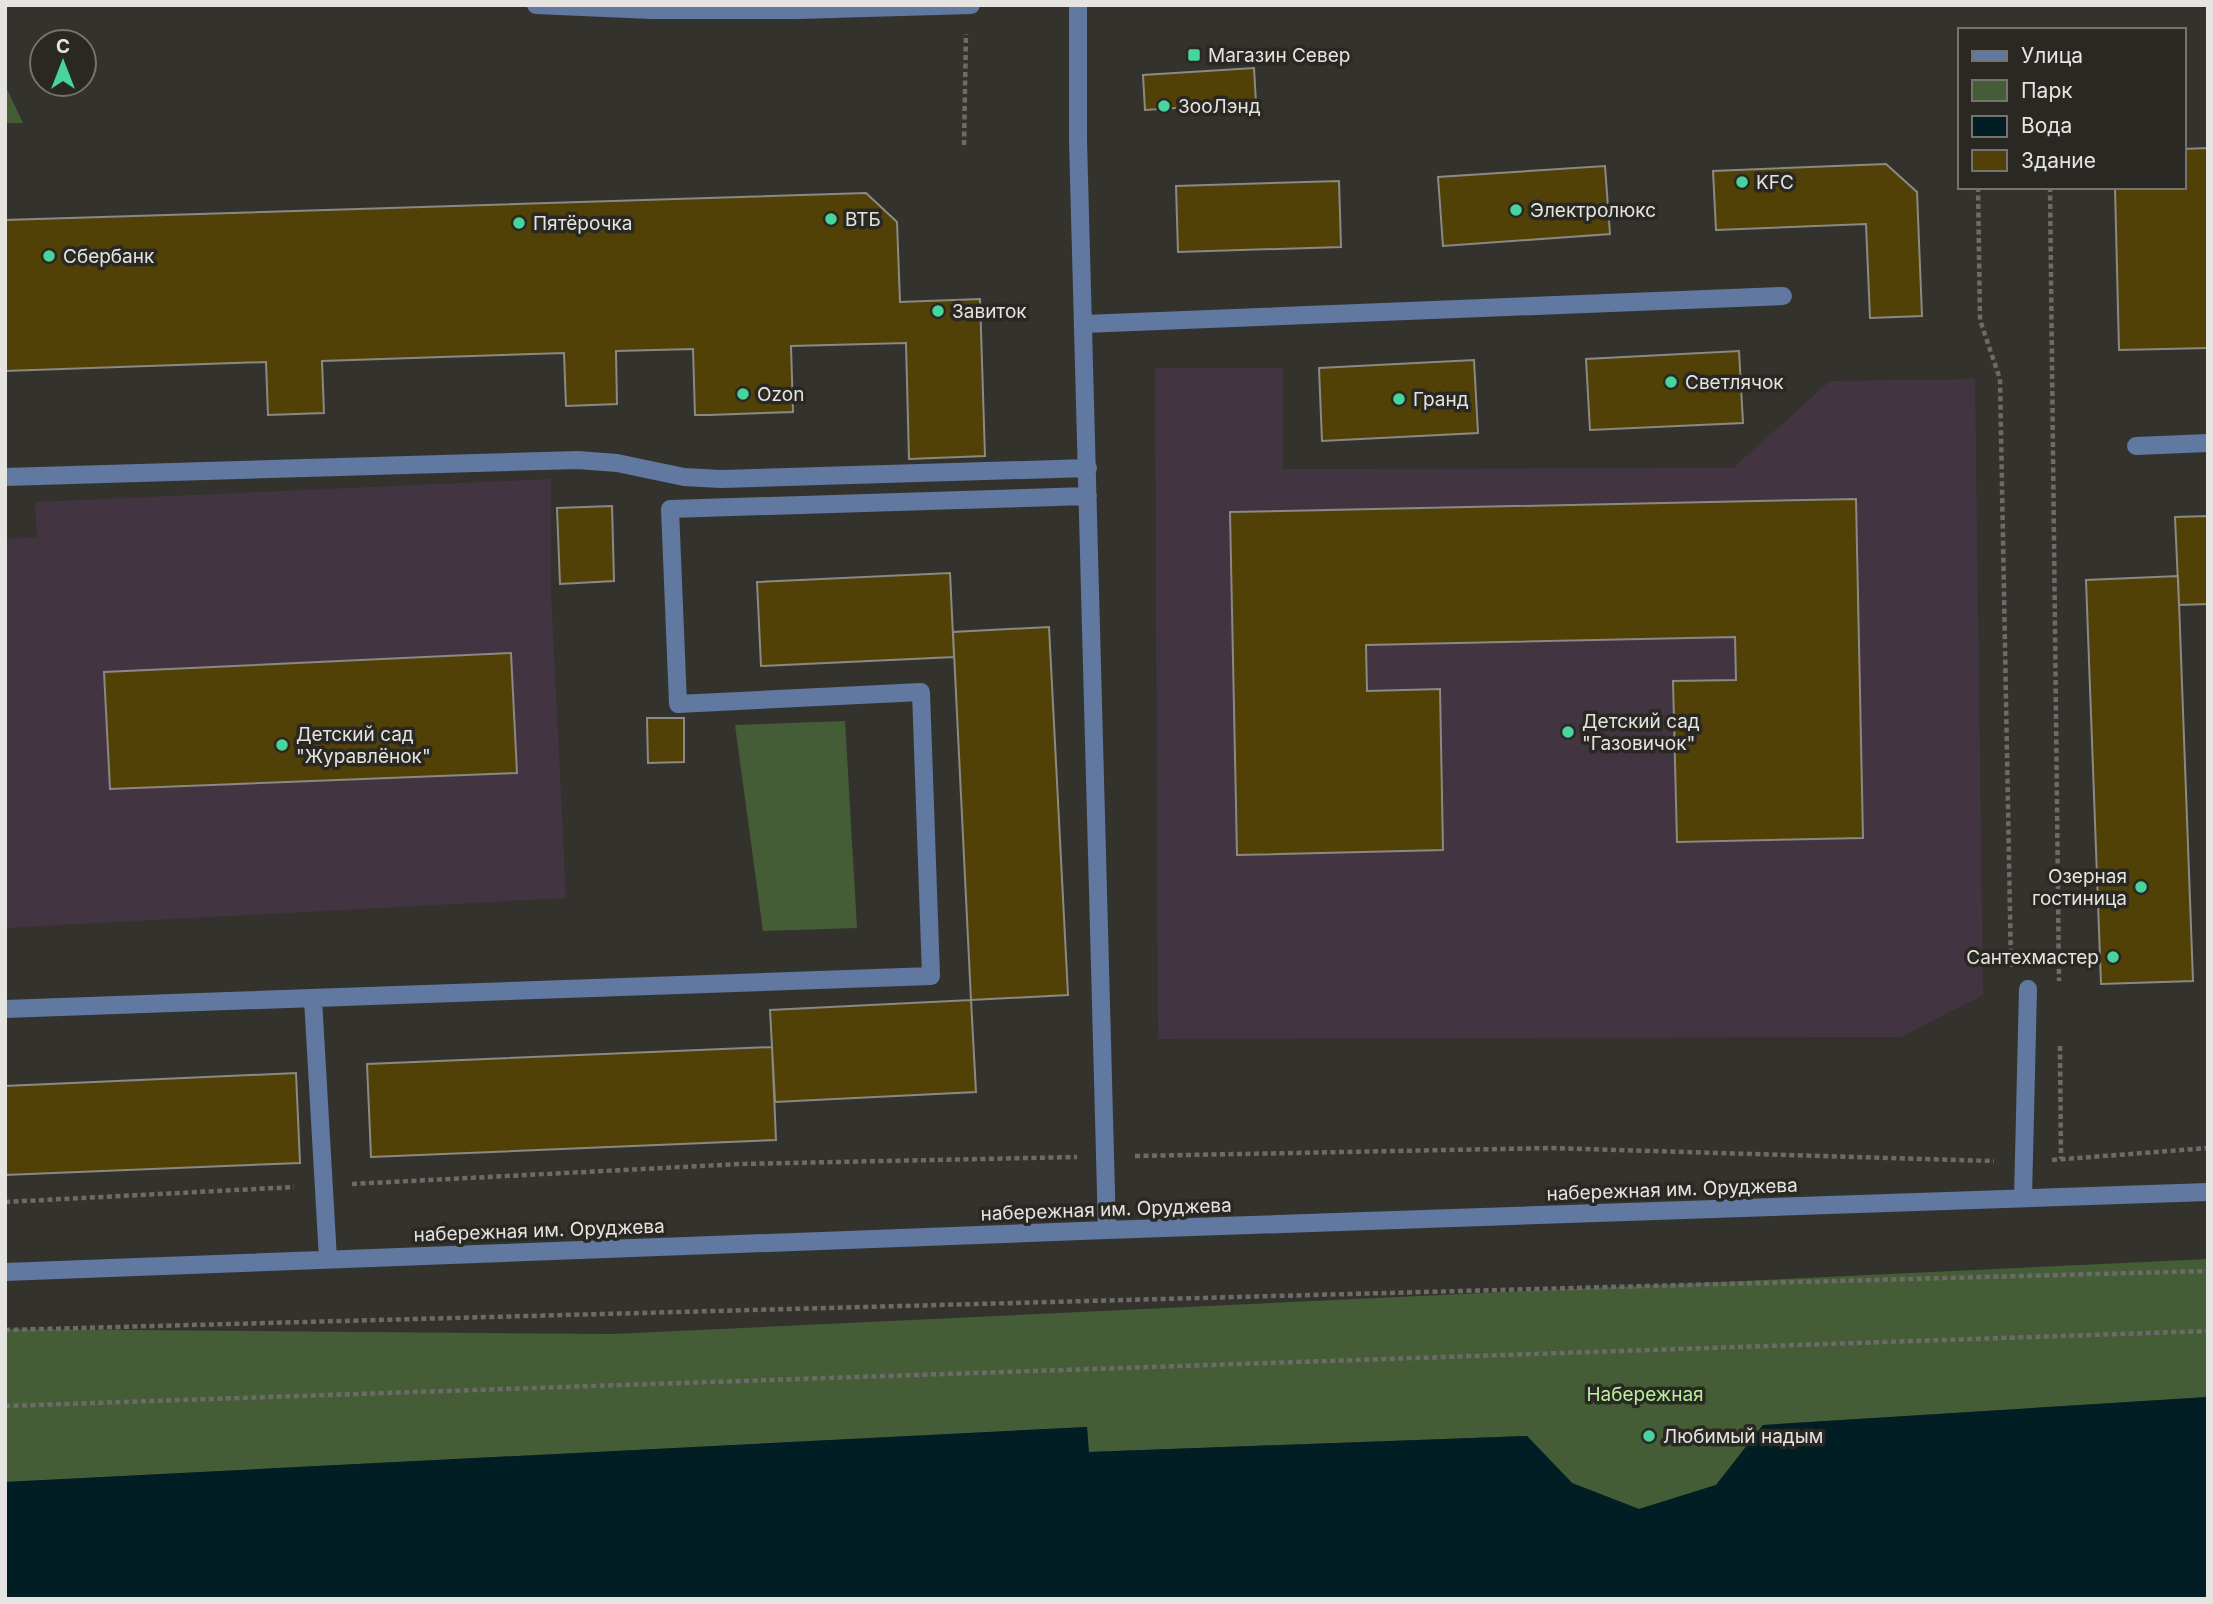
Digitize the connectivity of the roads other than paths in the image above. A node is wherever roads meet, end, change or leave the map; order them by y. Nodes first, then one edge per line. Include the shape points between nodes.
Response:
1 (536, 5) edge
2 (968, 5) edge
3 (1078, 5) edge
4 (1783, 296) dead end
5 (1084, 324) junction
6 (2208, 443) edge
7 (2136, 446) dead end
8 (1088, 468) junction
9 (5, 477) edge
10 (1088, 496) junction
11 (2028, 989) dead end
12 (313, 999) junction
13 (5, 1009) edge
14 (2208, 1192) edge
15 (2023, 1198) junction
16 (1107, 1230) junction
17 (328, 1259) junction
18 (5, 1272) edge

1 - 2 street via 651,9
3 - 5 street
4 - 5 street
5 - 8 street
6 - 7 street
8 - 9 street via 721,479 578,460
8 - 10 street
10 - 12 street via 670,509 678,704 921,692 931,976
10 - 16 street
11 - 15 street
12 - 13 street
12 - 17 street
14 - 15 street, набережная им. Оруджева
15 - 16 street, набережная им. Оруджева
16 - 17 street, набережная им. Оруджева
17 - 18 street, набережная им. Оруджева

